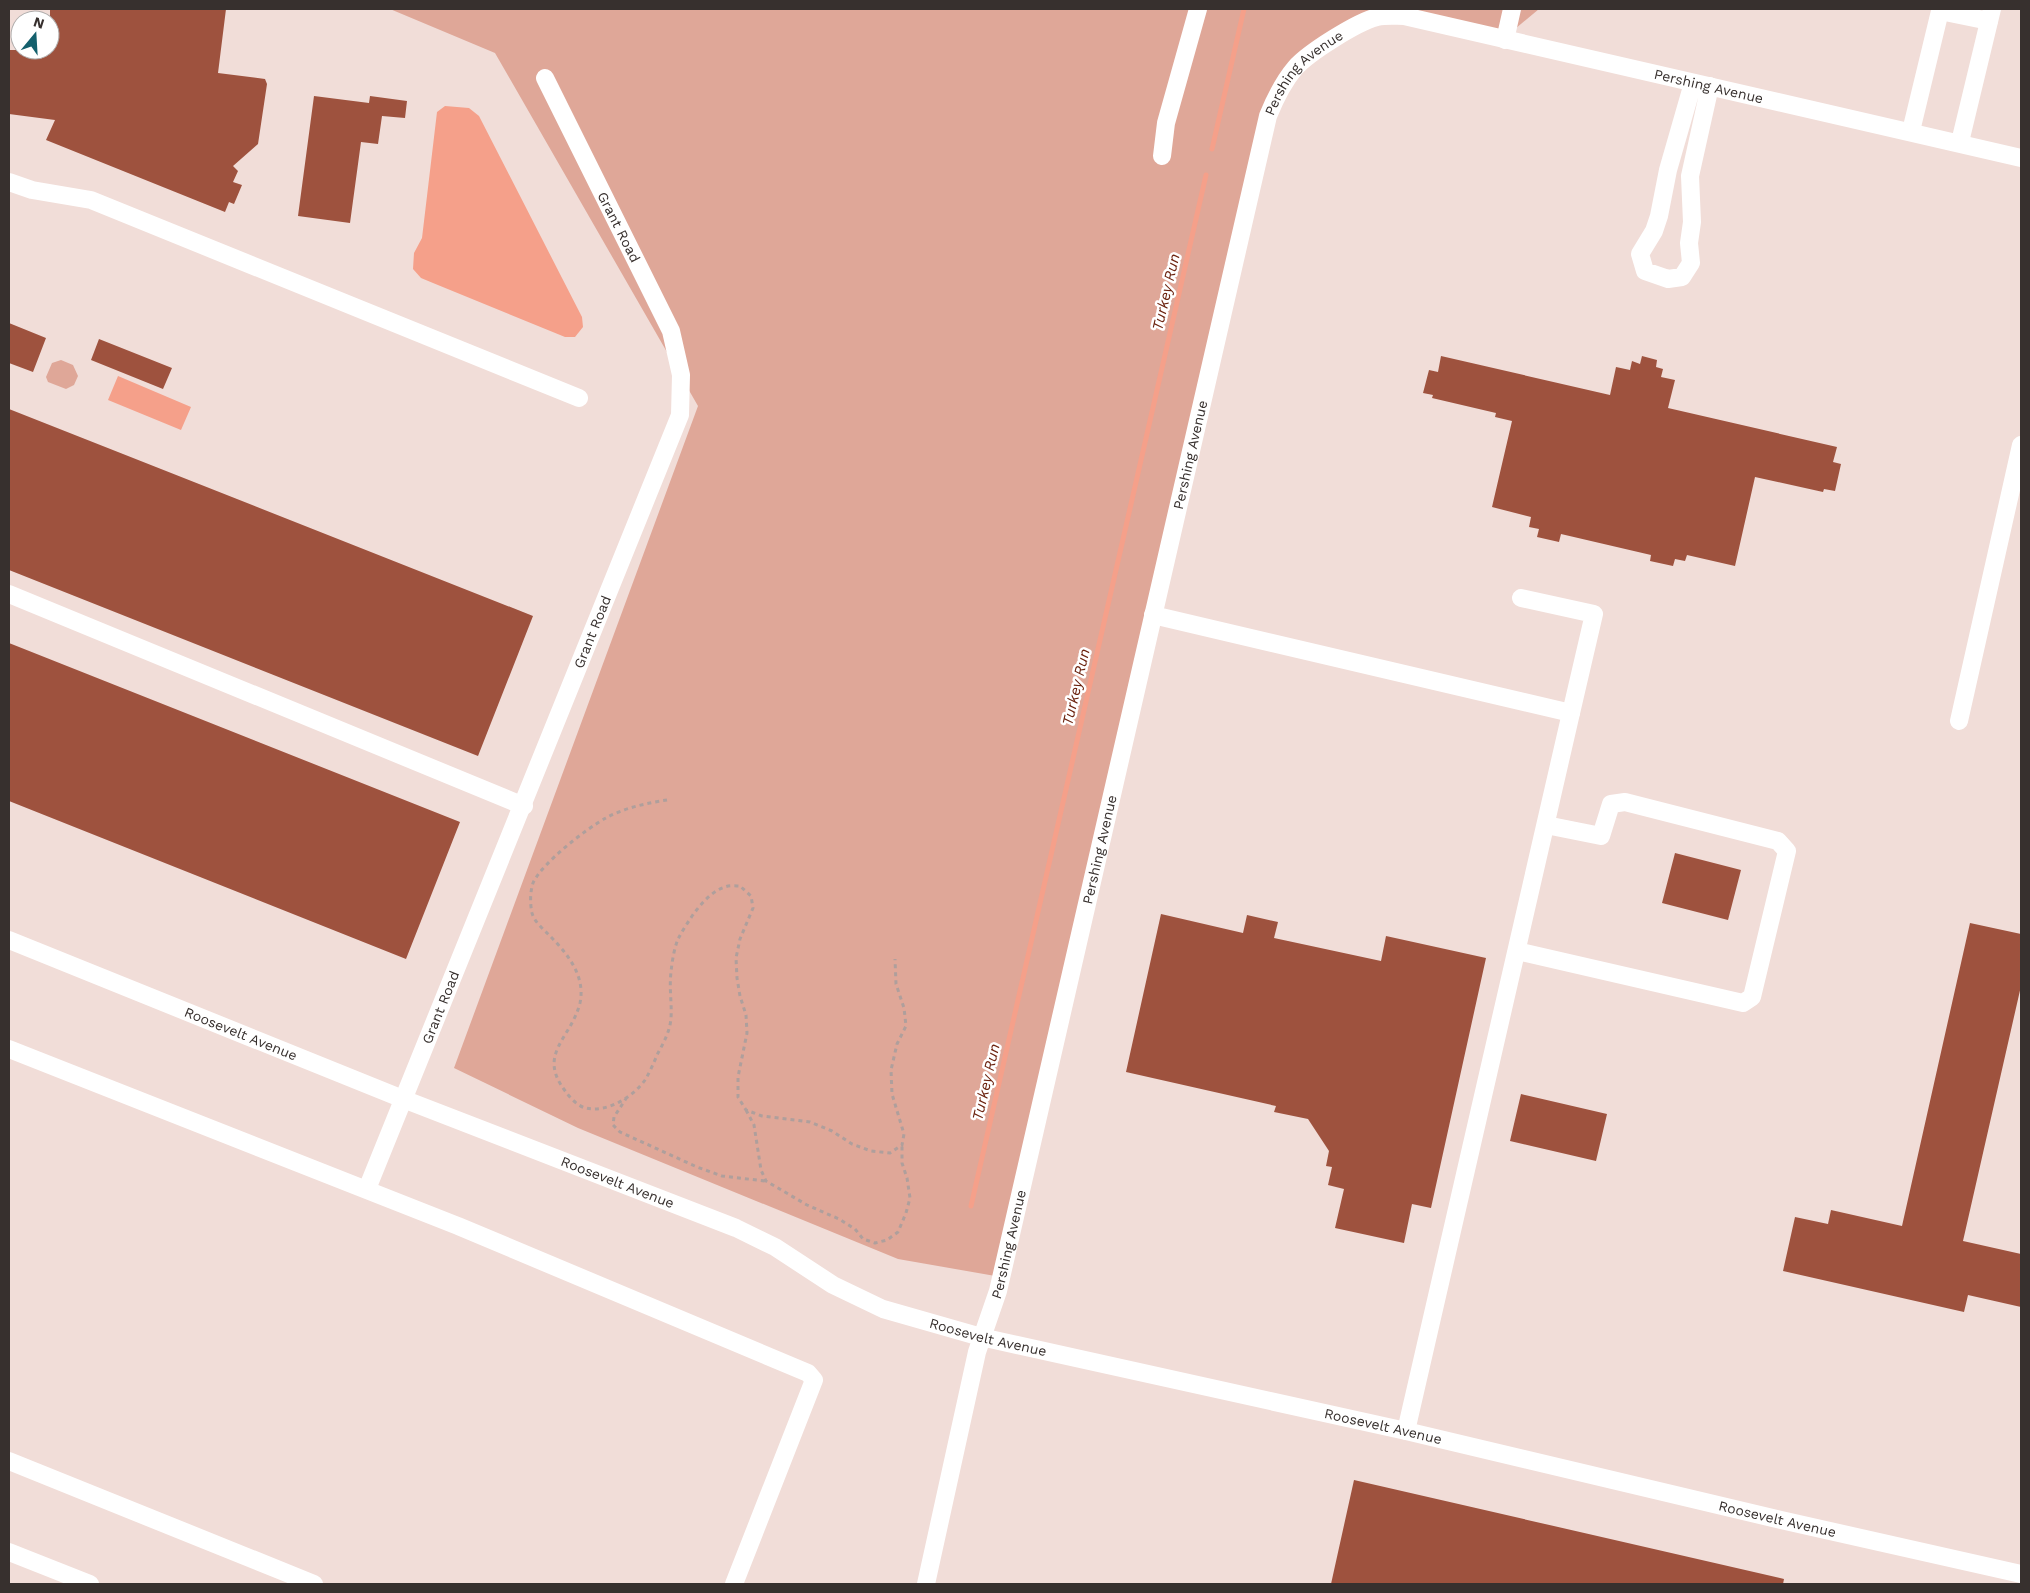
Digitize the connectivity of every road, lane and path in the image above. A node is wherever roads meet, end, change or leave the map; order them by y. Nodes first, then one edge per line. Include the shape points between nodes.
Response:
1 (1198, 9) edge
2 (1512, 9) edge
3 (1427, 15) edge
4 (1991, 15) edge
5 (1505, 40) junction
6 (544, 78) dead end
7 (1702, 85) junction
8 (1911, 131) junction
9 (1960, 142) junction
10 (1162, 156) dead end
11 (2021, 158) edge
12 (9, 182) edge
13 (579, 398) dead end
14 (2021, 445) edge
15 (9, 594) edge
16 (1520, 598) dead end
17 (1153, 615) junction
18 (1571, 713) junction
19 (1959, 721) dead end
20 (668, 800) dead end
21 (524, 806) junction
22 (1546, 825) junction
23 (9, 940) edge
24 (1517, 951) junction
25 (895, 959) dead end
26 (9, 1048) edge
27 (628, 1096) junction
28 (403, 1099) junction
29 (746, 1110) junction
30 (902, 1146) junction
31 (766, 1181) junction
32 (368, 1190) junction
33 (981, 1337) junction
34 (1406, 1431) junction
35 (9, 1461) edge
36 (9, 1552) edge
37 (2021, 1574) edge
38 (90, 1584) edge
39 (314, 1584) edge
40 (734, 1584) edge
41 (926, 1584) edge

1 - 10 street via 1166,123
2 - 5 street
3 - 5 street, Pershing Avenue
3 - 17 street, Pershing Avenue via 1390,15 1357,26 1296,67 1275,98 1268,116
4 - 8 street via 1940,11
4 - 9 street
5 - 7 street, Pershing Avenue
6 - 21 street, Grant Road via 671,331 681,375 680,415
7 - 7 street via 1668,170 1654,231 1640,254 1645,272 1668,279 1682,278 1691,263 1690,176
7 - 8 street, Pershing Avenue
8 - 9 street, Pershing Avenue
9 - 11 street, Pershing Avenue
12 - 13 street via 32,190 91,200
14 - 19 street
15 - 21 street
16 - 18 street via 1594,614
17 - 18 street
17 - 33 street, Pershing Avenue via 998,1291
18 - 22 street
20 - 27 path via 652,802 606,818 564,848 545,867 534,883 530,898 532,915 569,956 580,989 580,1003 555,1054 557,1081 569,1097 584,1108 603,1109
21 - 28 street, Grant Road
22 - 24 street
22 - 24 street via 1601,836 1611,804 1625,802 1778,841 1787,851 1752,997 1743,1003
23 - 28 street, Roosevelt Avenue
24 - 34 street
25 - 30 path via 896,984 906,1026 897,1044 891,1070 892,1094 904,1134
26 - 32 street
27 - 29 path via 644,1081 668,1035 671,974 678,940 712,894 727,886 740,886 751,896 753,908 736,958 747,1033 738,1077 738,1097
27 - 31 path via 614,1117 614,1125 620,1132 722,1176
28 - 32 street, Grant Road
28 - 33 street, Roosevelt Avenue via 736,1228 775,1247 832,1285 883,1309
29 - 30 path via 762,1116 810,1122 871,1151 890,1153
29 - 31 path via 754,1125 761,1170
30 - 31 path via 902,1163 910,1198 898,1232 887,1240 875,1243 863,1239 856,1229
32 - 40 street via 808,1373 814,1380
33 - 34 street, Roosevelt Avenue
33 - 41 street, Pershing Avenue
34 - 37 street, Roosevelt Avenue
35 - 39 street
36 - 38 street

